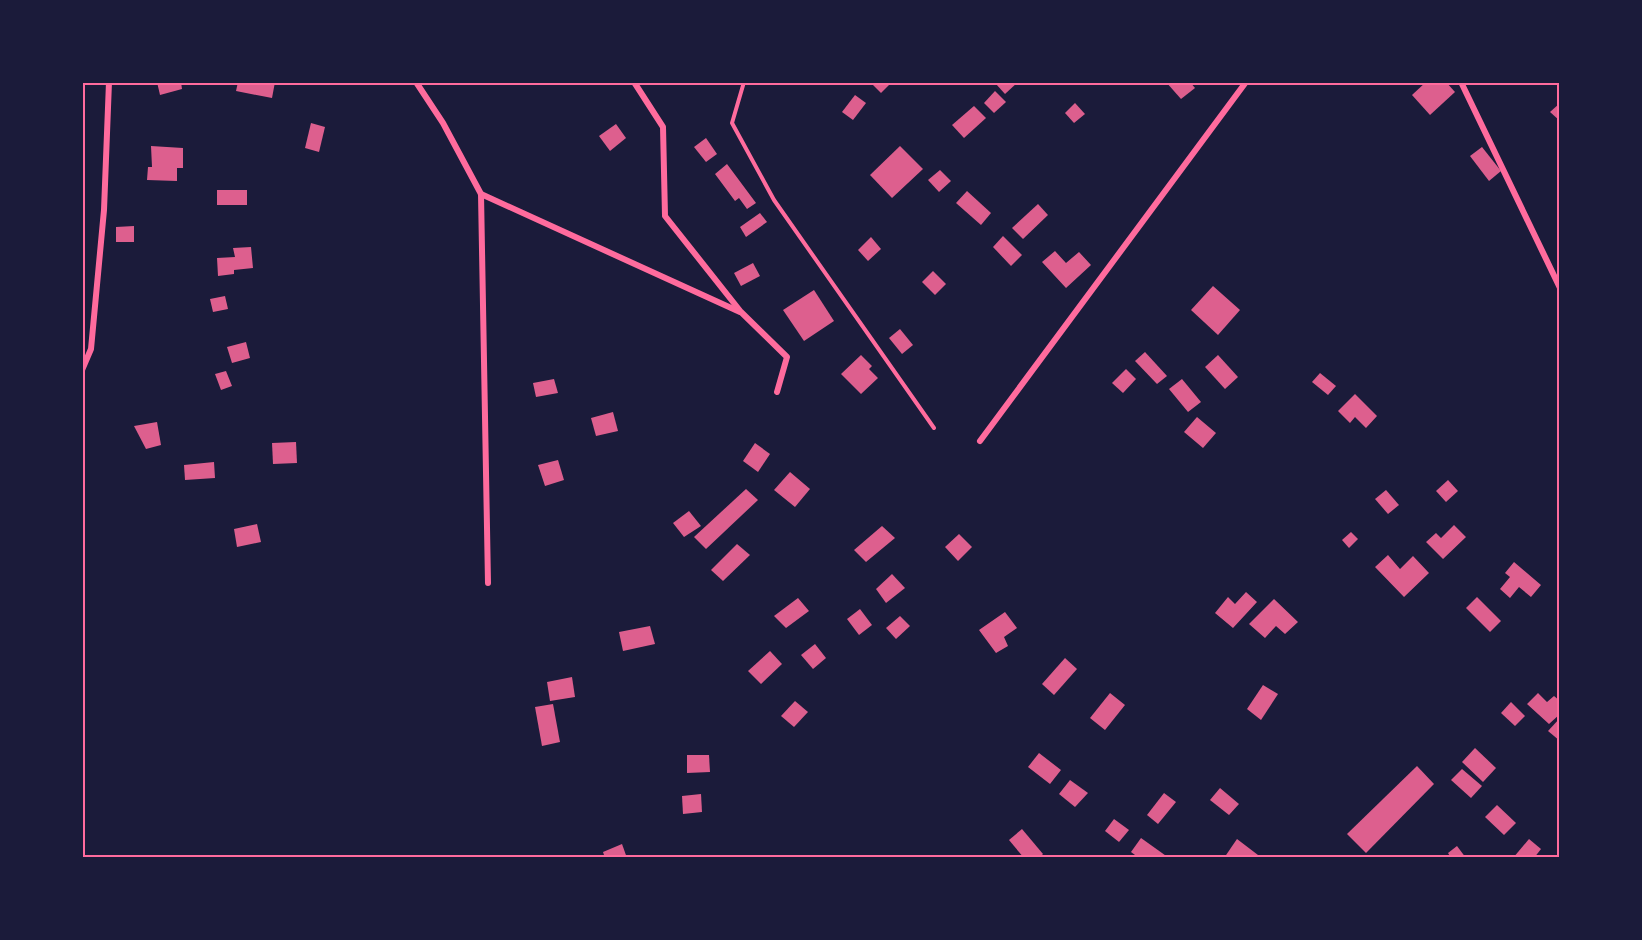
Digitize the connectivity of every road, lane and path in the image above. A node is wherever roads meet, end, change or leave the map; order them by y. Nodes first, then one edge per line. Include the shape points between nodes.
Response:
1 (109, 82) edge
2 (416, 82) edge
3 (634, 82) edge
4 (744, 82) edge
5 (1246, 82) edge
6 (1461, 82) edge
7 (481, 194) junction
8 (1560, 288) edge
9 (741, 312) junction
10 (82, 370) edge
11 (777, 392) dead end
12 (933, 428) dead end
13 (980, 441) dead end
14 (488, 583) dead end

1 - 10 street via 103,222 91,349
2 - 7 street
3 - 9 street via 663,127 664,216
4 - 12 path via 732,123 774,200
5 - 13 street
6 - 8 street
7 - 9 street
7 - 14 street
9 - 11 street via 787,357

